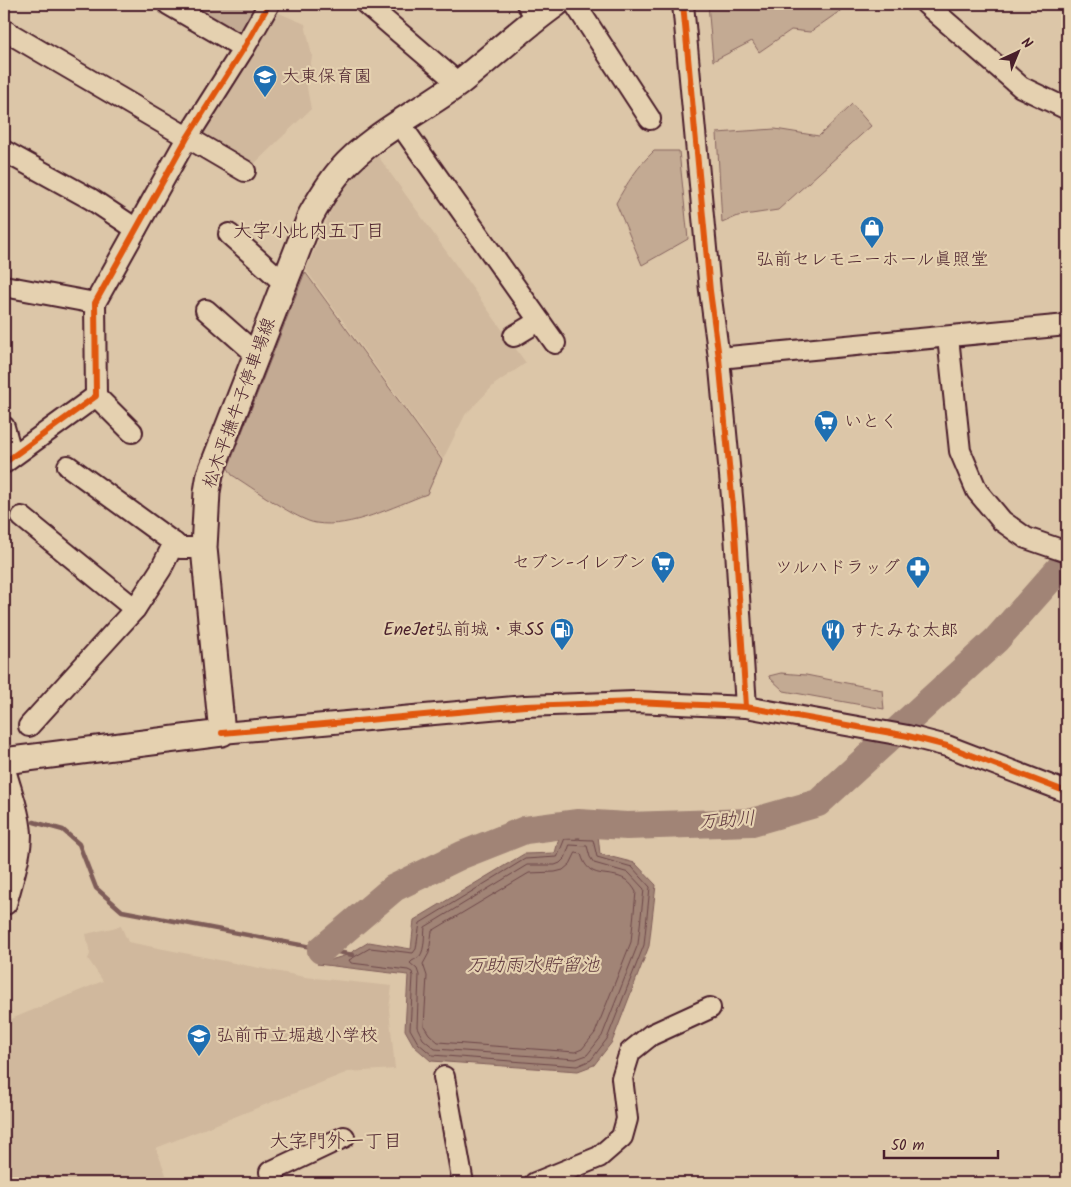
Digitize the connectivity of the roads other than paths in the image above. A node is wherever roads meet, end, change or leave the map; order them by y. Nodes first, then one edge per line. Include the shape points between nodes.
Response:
1 (168, 4) edge
2 (269, 4) edge
3 (366, 4) edge
4 (575, 4) edge
5 (682, 4) edge
6 (926, 4) edge
7 (540, 8) edge
8 (4, 30) edge
9 (244, 48) junction
10 (458, 83) junction
11 (1067, 109) edge
12 (650, 119) dead end
13 (400, 124) junction
14 (187, 138) junction
15 (4, 151) edge
16 (245, 171) dead end
17 (136, 229) junction
18 (229, 234) dead end
19 (284, 283) junction
20 (4, 286) edge
21 (95, 303) junction
22 (206, 310) dead end
23 (540, 321) junction
24 (1067, 325) edge
25 (514, 336) dead end
26 (948, 338) junction
27 (555, 343) dead end
28 (256, 355) junction
29 (718, 358) junction
30 (96, 396) junction
31 (4, 427) edge
32 (132, 432) dead end
33 (8, 460) edge
34 (68, 466) dead end
35 (22, 517) dead end
36 (174, 543) junction
37 (204, 548) junction
38 (1060, 550) edge
39 (135, 609) junction
40 (746, 707) junction
41 (29, 726) dead end
42 (222, 734) junction
43 (4, 761) edge
44 (4, 775) edge
45 (1067, 792) edge
46 (4, 902) edge
47 (710, 1008) dead end
48 (444, 1077) dead end
49 (344, 1137) dead end
50 (275, 1183) edge
51 (462, 1183) edge
52 (534, 1183) edge

1 - 9 street
2 - 9 street
3 - 10 street
4 - 12 street
5 - 29 street
6 - 11 street via 1021,87
7 - 10 main road, 松木平撫牛子停車場線
8 - 14 street
9 - 14 street
10 - 13 main road, 松木平撫牛子停車場線
13 - 19 main road, 松木平撫牛子停車場線 via 367,146 341,169 324,192
13 - 23 street
14 - 16 street
14 - 17 street
15 - 17 street via 92,198
17 - 21 street
18 - 19 street
19 - 28 main road, 松木平撫牛子停車場線
20 - 21 street
21 - 30 street
22 - 28 street
23 - 25 street
23 - 27 street
24 - 26 street
26 - 29 street
26 - 38 street via 960,452 977,491 1002,521 1026,538
28 - 37 main road, 松木平撫牛子停車場線 via 210,474
29 - 40 street via 734,518
30 - 32 street
30 - 33 street
31 - 33 street
34 - 36 street
35 - 39 street
36 - 37 street via 180,548
36 - 39 street
37 - 42 main road, 松木平撫牛子停車場線
39 - 41 street
40 - 42 street via 635,702 525,706
40 - 45 street via 883,730 947,746
42 - 43 main road
44 - 46 main road via 19,830
47 - 52 street via 652,1035 630,1052 622,1078 628,1119 622,1137 599,1157
48 - 51 street
49 - 50 street via 270,1172

